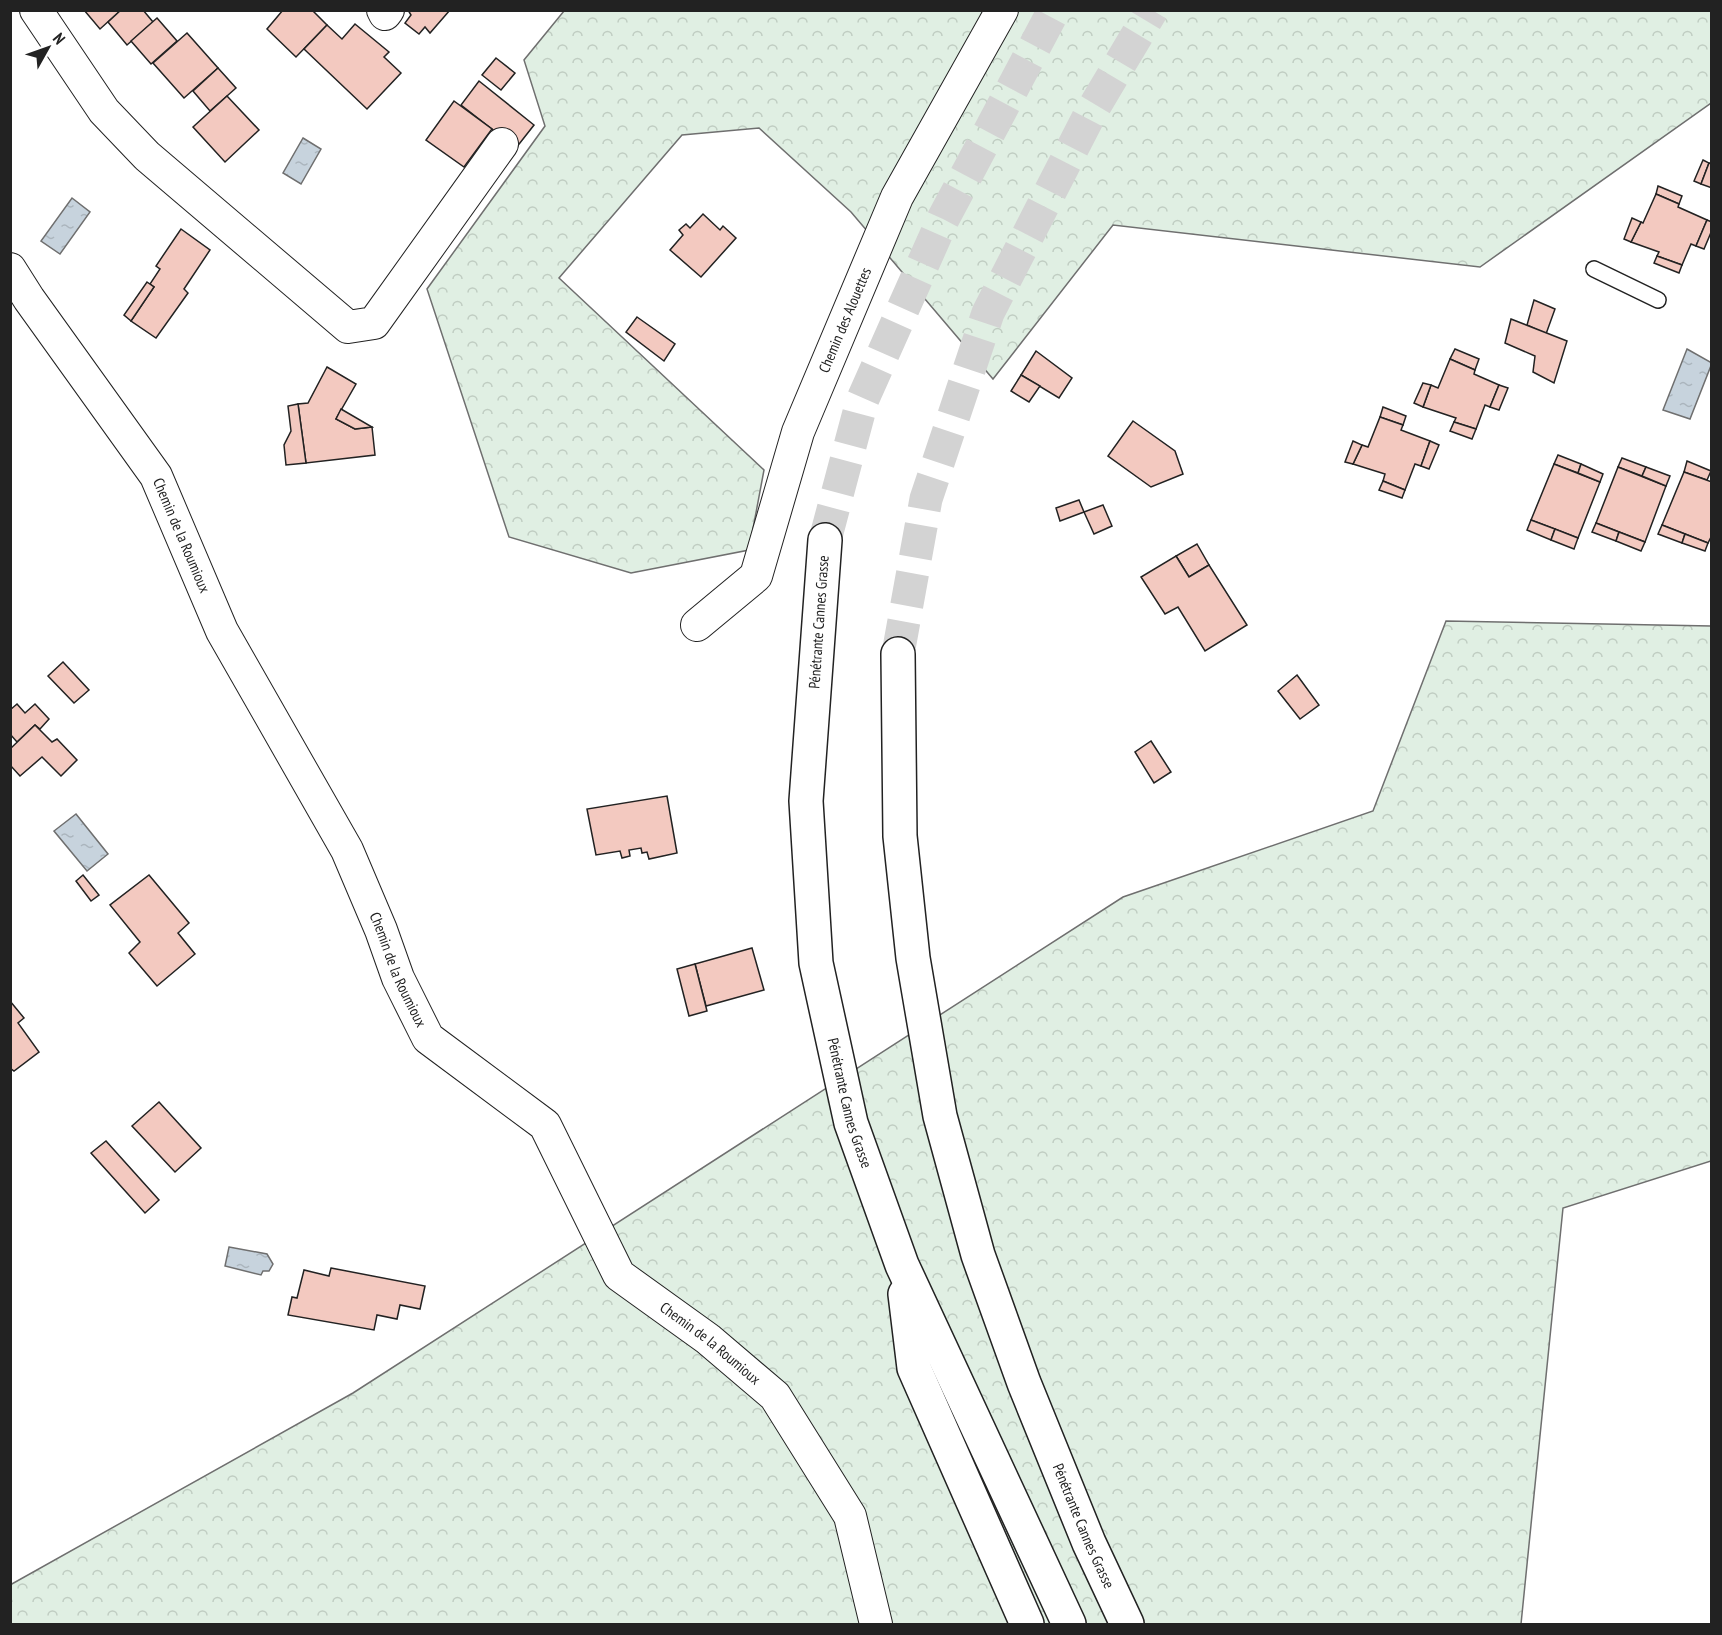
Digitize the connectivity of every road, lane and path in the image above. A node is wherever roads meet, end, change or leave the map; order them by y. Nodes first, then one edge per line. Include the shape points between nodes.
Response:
1 (36, 10) edge
2 (383, 10) edge
3 (388, 10) edge
4 (1002, 10) edge
5 (502, 144) dead end
6 (10, 269) edge
7 (1594, 269) dead end
8 (1658, 300) dead end
9 (825, 540) tunnel mouth
10 (697, 625) dead end
11 (898, 654) tunnel mouth
12 (902, 1265) junction
13 (876, 1624) edge
14 (1027, 1624) edge
15 (1069, 1624) edge
16 (1127, 1624) edge

1 - 5 street via 104,111 147,156 348,327 374,323
2 - 3 street via 385,14
4 - 10 street, Chemin des Alouettes via 897,197 798,432 756,576
6 - 13 street, Chemin de la Roumioux via 156,476 222,631 347,850 398,978 428,1038 545,1125 619,1275 708,1339 775,1396 850,1516
7 - 8 lane
9 - 12 highway, Pénétrante Cannes Grasse via 806,801 816,963 850,1123
11 - 16 highway, Pénétrante Cannes Grasse via 900,836 913,958 940,1116 978,1255 1024,1383 1089,1543
12 - 14 highway via 914,1368
12 - 15 highway, Pénétrante Cannes Grasse

